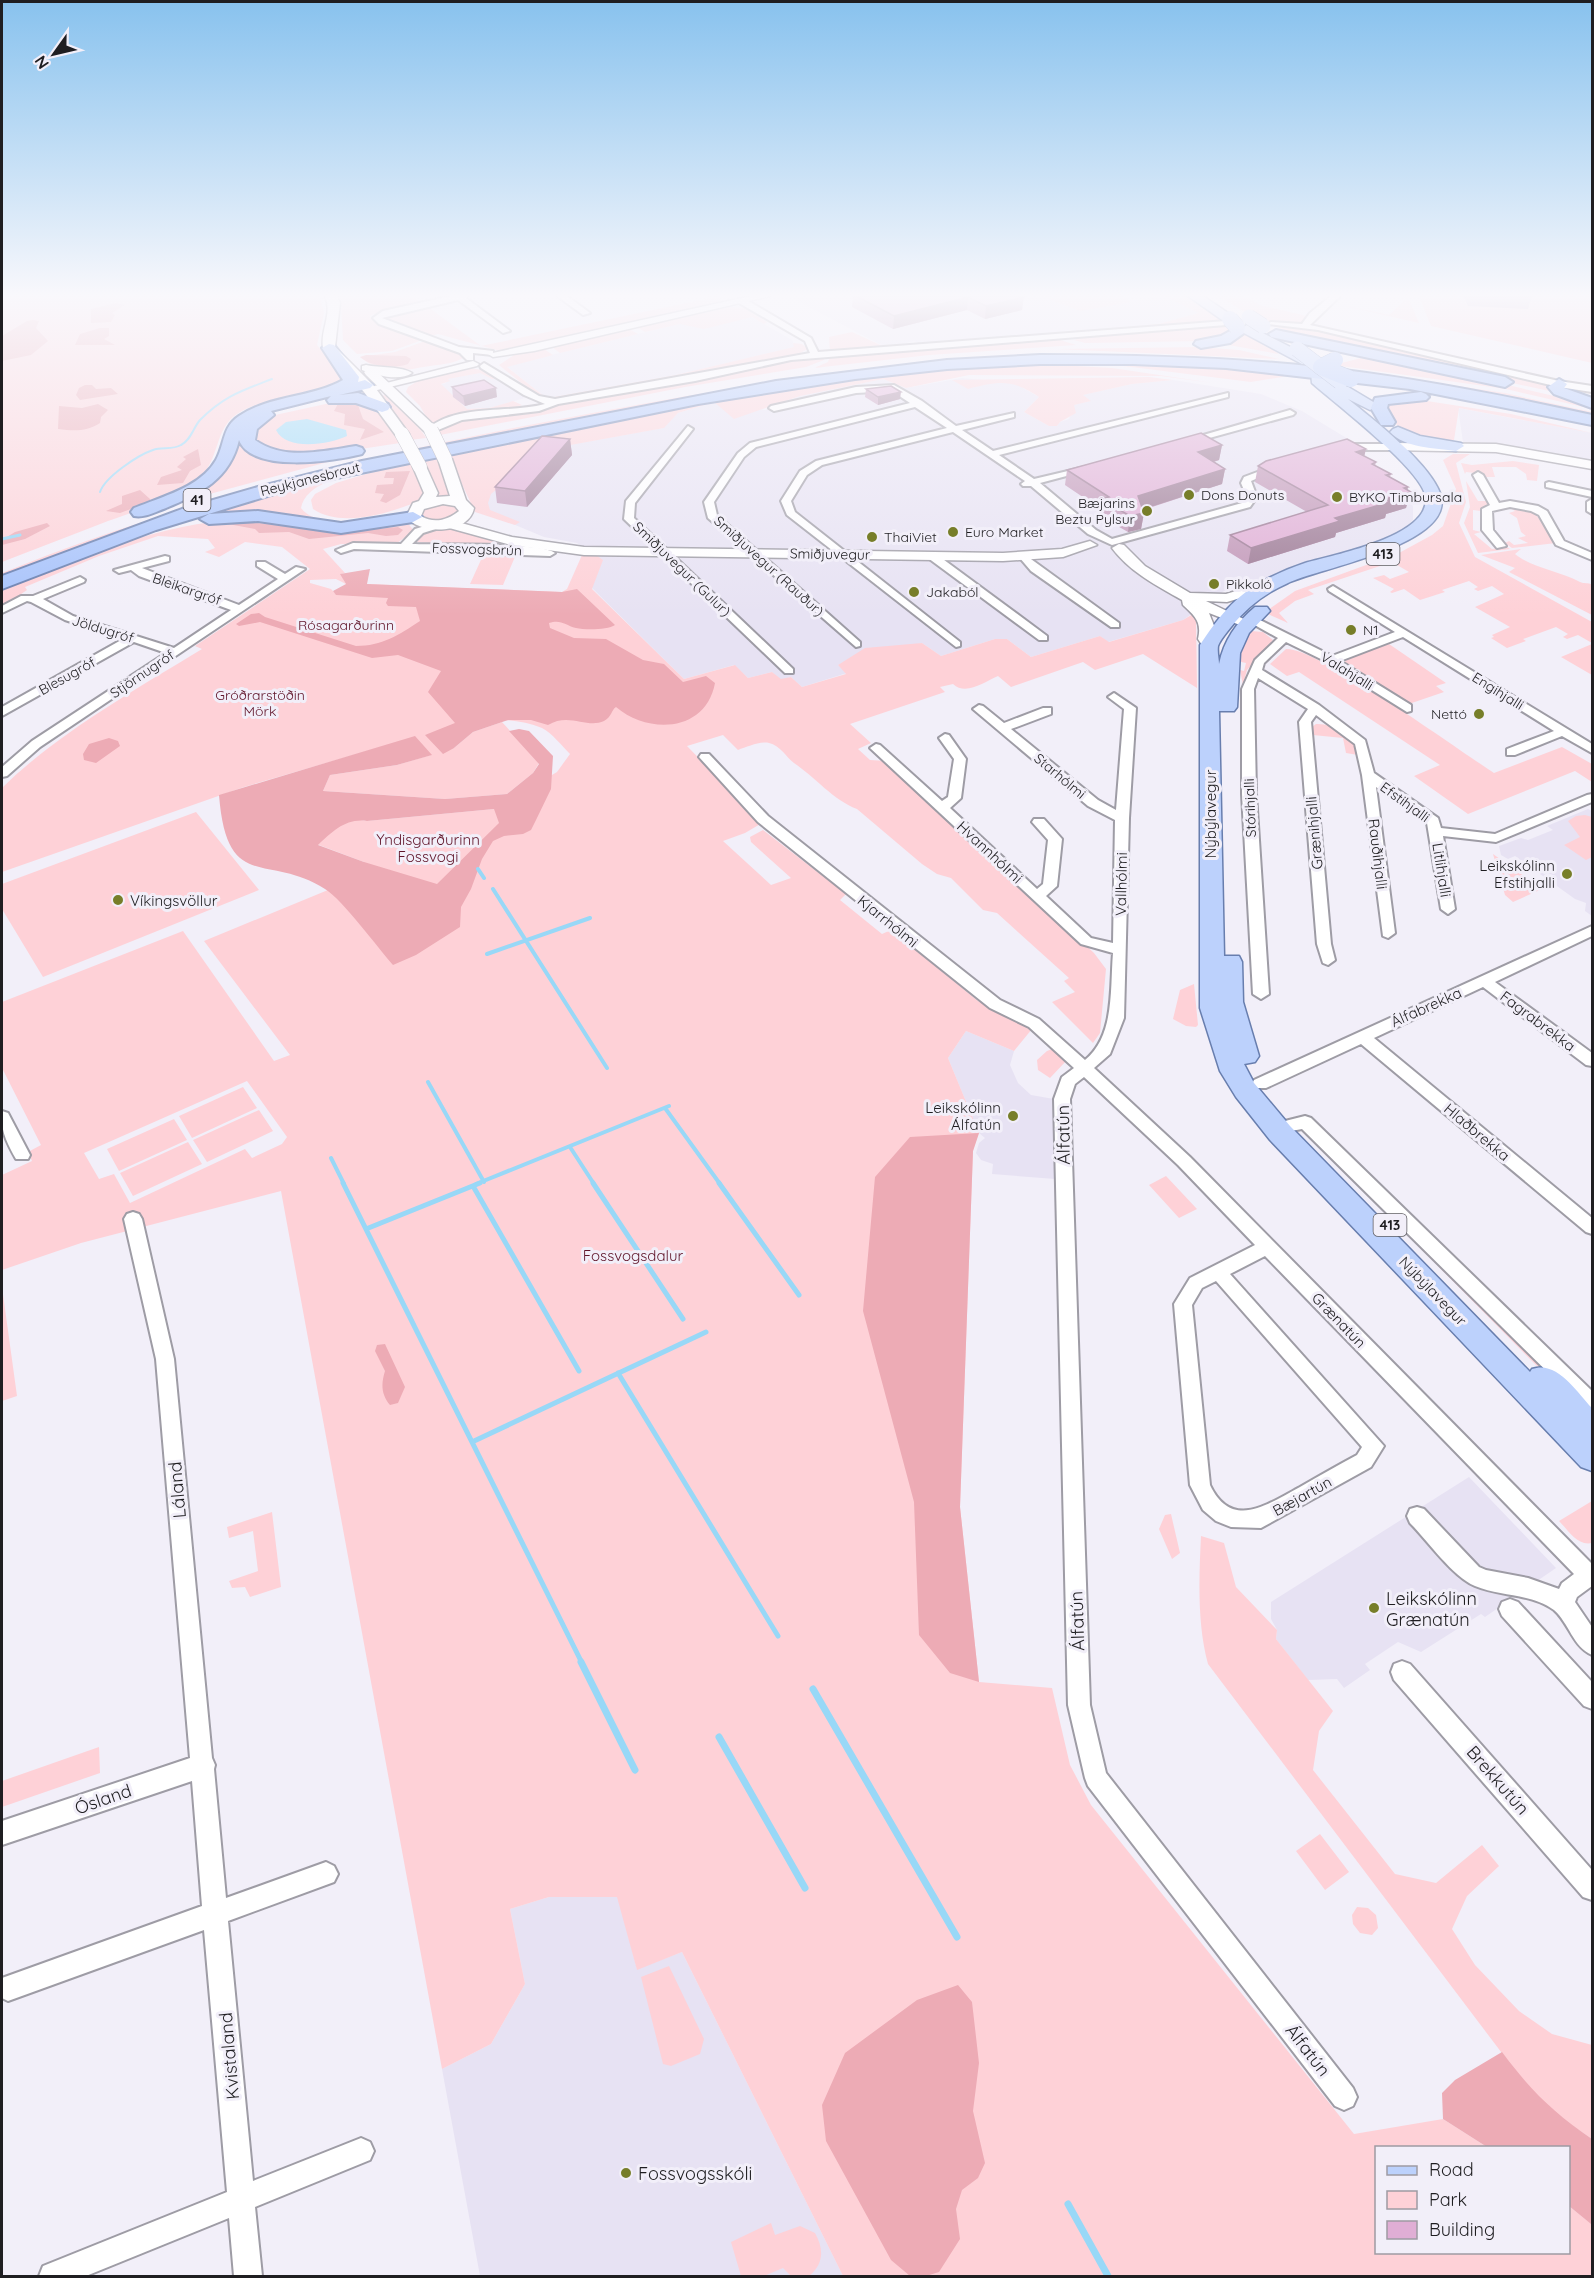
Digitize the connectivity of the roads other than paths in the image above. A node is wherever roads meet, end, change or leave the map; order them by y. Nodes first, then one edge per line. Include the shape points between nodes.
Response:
1 (288, 402) edge
2 (307, 402) edge
3 (326, 402) edge
4 (373, 402) edge
5 (380, 402) edge
6 (402, 402) edge
7 (560, 402) edge
8 (625, 402) edge
9 (682, 402) edge
10 (802, 402) edge
11 (916, 402) edge
12 (1181, 402) edge
13 (1345, 402) edge
14 (1364, 402) edge
15 (1380, 402) edge
16 (1452, 402) edge
17 (1506, 402) edge
18 (1552, 402) edge
19 (919, 404) junction
20 (406, 405) joint
21 (382, 407) junction
22 (774, 408) dead end
23 (282, 410) junction
24 (1593, 410) edge
25 (1290, 413) dead end
26 (1011, 415) dead end
27 (1593, 420) edge
28 (1369, 426) junction
29 (956, 428) junction
30 (1593, 428) edge
31 (688, 429) dead end
32 (431, 430) junction
33 (1394, 438) junction
34 (400, 441) junction
35 (1179, 443) edge
36 (1417, 449) junction
37 (1458, 449) junction
38 (1341, 450) joint
39 (992, 454) junction
40 (438, 456) junction
41 (1439, 462) dead end
42 (1100, 464) edge
43 (1286, 464) edge
44 (1593, 466) edge
45 (1478, 475) dead end
46 (1029, 483) junction
47 (1548, 485) dead end
48 (1593, 494) edge
49 (1593, 502) edge
50 (463, 506) junction
51 (1495, 506) junction
52 (1593, 511) edge
53 (419, 516) junction
54 (482, 517) dead end
55 (442, 524) junction
56 (1082, 524) junction
57 (506, 525) dead end
58 (110, 534) junction
59 (1107, 546) junction
60 (1501, 546) dead end
61 (404, 547) junction
62 (340, 550) dead end
63 (596, 550) junction
64 (662, 552) junction
65 (752, 552) junction
66 (550, 553) dead end
67 (843, 555) junction
68 (932, 556) junction
69 (1024, 557) junction
70 (1593, 557) edge
71 (165, 559) dead end
72 (261, 564) dead end
73 (2, 566) edge
74 (135, 568) junction
75 (300, 569) dead end
76 (119, 570) dead end
77 (285, 579) junction
78 (80, 580) dead end
79 (2, 583) edge
80 (1167, 584) junction
81 (1269, 585) junction
82 (1333, 589) dead end
83 (1186, 594) junction
84 (34, 598) junction
85 (2, 609) edge
86 (240, 609) junction
87 (1244, 615) junction
88 (1114, 625) dead end
89 (1404, 633) junction
90 (1286, 636) junction
91 (133, 638) junction
92 (1043, 638) dead end
93 (856, 644) dead end
94 (956, 644) dead end
95 (1209, 645) junction
96 (176, 652) junction
97 (1331, 660) junction
98 (1254, 670) junction
99 (789, 671) dead end
100 (1114, 697) dead end
101 (1315, 708) junction
102 (1407, 708) dead end
103 (979, 709) dead end
104 (1047, 711) dead end
105 (2, 712) edge
106 (1003, 728) junction
107 (1563, 731) junction
108 (945, 738) dead end
109 (876, 748) dead end
110 (1593, 749) edge
111 (1511, 752) dead end
112 (705, 757) dead end
113 (2, 773) edge
114 (1368, 775) junction
115 (1593, 798) edge
116 (942, 808) junction
117 (1122, 818) junction
118 (1039, 822) dead end
119 (1435, 831) junction
120 (1037, 896) junction
121 (1448, 909) dead end
122 (1593, 931) edge
123 (1388, 933) dead end
124 (1120, 950) junction
125 (1328, 960) dead end
126 (1484, 981) junction
127 (1261, 994) dead end
128 (1362, 1036) junction
129 (1593, 1061) edge
130 (1084, 1068) junction
131 (1260, 1084) junction
132 (2, 1117) edge
133 (22, 1155) dead end
134 (133, 1219) dead end
135 (1593, 1227) edge
136 (1268, 1246) junction
137 (1219, 1273) junction
138 (1554, 1389) junction
139 (1593, 1403) edge
140 (1593, 1429) edge
141 (1593, 1457) edge
142 (1417, 1516) dead end
143 (1591, 1575) edge
144 (1563, 1604) junction
145 (1510, 1609) dead end
146 (1593, 1644) edge
147 (1402, 1672) dead end
148 (1593, 1698) edge
149 (204, 1765) junction
150 (2, 1833) edge
151 (326, 1874) dead end
152 (1593, 1888) edge
153 (217, 1913) junction
154 (8, 1988) dead end
155 (1344, 2097) dead end
156 (361, 2151) dead end
157 (242, 2199) junction
158 (53, 2277) edge
159 (248, 2277) edge

1 - 58 highway via 252,414 234,429 224,462 209,477
2 - 23 highway
3 - 23 highway
4 - 21 highway
5 - 21 main road
6 - 20 main road
7 - 32 street via 523,412 458,417
8 - 34 highway, Reykjanesbraut / 41
9 - 40 highway, Reykjanesbraut / 41
10 - 22 street
11 - 19 street
12 - 39 street
13 - 28 main road, Nýbýlavegur / 413
14 - 33 main road, Nýbýlavegur / 413
15 - 33 highway via 1378,408
16 - 30 highway
17 - 27 highway, Reykjanesbraut / 41
18 - 24 highway, Reykjanesbraut / 41
19 - 29 street
19 - 65 street, Smiðjuvegur (Rauður) via 749,448 728,472 709,509
20 - 32 main road
21 - 34 main road
23 - 34 highway via 250,426 246,437 252,446 273,454 302,457
25 - 35 street
26 - 29 street
28 - 33 main road, Nýbýlavegur / 413
28 - 38 main road via 1372,439
29 - 39 street
29 - 67 street via 819,463 803,473 787,498 787,507
31 - 64 street, Smiðjuvegur (Gulur) via 628,507 632,522
32 - 40 main road, bridge
33 - 36 main road, Nýbýlavegur / 413
33 - 37 main road
33 - 38 street
33 - 81 main road, Nýbýlavegur / 413 via 1435,497 1433,510 1424,523 1389,544 1309,568
34 - 53 main road, bridge via 420,467 431,493
34 - 58 highway, Reykjanesbraut / 41 via 261,481
36 - 37 street
36 - 87 main road, Nýbýlavegur / 413 via 1440,474 1449,494 1441,523 1398,549 1324,575
37 - 41 main road
37 - 44 street
39 - 46 street
40 - 50 main road
40 - 53 highway via 336,481 316,491 308,502 319,515 343,520
40 - 58 highway, Reykjanesbraut / 41 via 260,491
42 - 46 street
43 - 59 street via 1247,479 1252,497 1246,505
45 - 51 street
46 - 56 street
47 - 48 street
49 - 52 street
50 - 53 main road via 443,500
50 - 54 street
50 - 55 main road via 461,518
51 - 60 street via 1487,509 1485,527
51 - 70 street via 1520,504 1538,510 1560,543
53 - 55 main road
53 - 58 highway via 333,528 271,517 231,517
53 - 61 street, Fossvogsbrún
55 - 63 street, Smiðjuvegur via 520,542
56 - 59 street
56 - 59 street
57 - 63 street, Smiðjuvegur via 546,542
58 - 73 highway, Reykjanesbraut / 41
58 - 79 highway, Reykjanesbraut / 41
59 - 69 street, Smiðjuvegur
59 - 80 street, Smiðjuvegur
61 - 62 street, Fossvogsbrún via 353,546
61 - 66 street, Fossvogsbrún
63 - 64 street, Smiðjuvegur
64 - 65 street, Smiðjuvegur
64 - 99 street, Smiðjuvegur (Gulur)
65 - 67 street, Smiðjuvegur
65 - 93 street, Smiðjuvegur (Rauður)
67 - 68 street, Smiðjuvegur
67 - 94 street
68 - 69 street, Smiðjuvegur
68 - 92 street
69 - 88 street
71 - 74 street, Bleikargróf
72 - 77 street
74 - 76 street, Bleikargróf
74 - 86 street, Bleikargróf
75 - 77 street, Stjörnugróf
77 - 86 street, Stjörnugróf
78 - 84 street
80 - 83 street
80 - 95 street via 1203,615
81 - 83 street via 1227,598
81 - 87 main road, Nýbýlavegur / 413
82 - 89 street, Engihjalli
83 - 87 street
84 - 85 street
84 - 91 street, Jöldugróf via 69,618
86 - 96 street, Stjörnugróf
87 - 90 street, Valahjalli
87 - 90 street via 1263,618
87 - 95 main road, Nýbýlavegur / 413
87 - 131 main road, Nýbýlavegur / 413 via 1230,651 1227,681 1230,994 1251,1070
89 - 97 street
89 - 107 street, Engihjalli
90 - 97 street, Valahjalli
90 - 98 street
91 - 96 street, Jöldugróf
91 - 105 street, Blesugróf
95 - 138 main road, Nýbýlavegur / 413 via 1212,1008 1233,1071 1280,1133
96 - 113 street, Stjörnugróf via 36,744
97 - 102 street, Valahjalli
98 - 101 street, Efstihjalli
98 - 127 street, Stórihjalli via 1248,689 1249,794
100 - 117 street, Vallhólmi via 1130,708
101 - 114 street, Efstihjalli via 1361,743
101 - 125 street, Grænihjalli via 1305,722
103 - 106 street, Starhólmi
104 - 106 street
106 - 117 street, Starhólmi via 1093,803
107 - 110 street, Engihjalli
107 - 111 street
108 - 116 street, Hvannhólmi via 960,759 954,798
109 - 116 street, Hvannhólmi
112 - 130 street, Kjarrhólmi via 764,819 824,869 995,1004 1034,1023
114 - 119 street, Efstihjalli via 1433,821
114 - 123 street, Rauðihjalli
115 - 119 street, Efstihjalli via 1496,838
116 - 120 street, Hvannhólmi
117 - 124 street, Vallhólmi
118 - 120 street, Hvannhólmi via 1055,839 1050,886
119 - 121 street, Litlihjalli
120 - 124 street, Hvannhólmi via 1086,941
122 - 126 street, Álfabrekka
124 - 130 street, Vallhólmi via 1116,1018 1102,1054
126 - 128 street, Álfabrekka
126 - 129 street, Fagrabrekka
128 - 131 street, Álfabrekka
128 - 135 street, Hlaðbrekka
130 - 136 street, Grænatún
130 - 155 street, Álfatún via 1068,1081 1062,1099 1079,1705 1096,1778
131 - 138 main road, Nýbýlavegur / 413 via 1291,1125
132 - 133 street
134 - 149 street, Láland via 165,1359
136 - 137 street, Bæjartún
136 - 143 street, Grænatún
137 - 137 street, Bæjartún via 1196,1283 1183,1304 1200,1485 1207,1502 1223,1516 1245,1521 1261,1519 1364,1461 1374,1446
138 - 139 street, Nýbýlavegur
138 - 140 main road, Nýbýlavegur / 413
138 - 141 main road, Nýbýlavegur / 413
142 - 144 street via 1472,1574 1482,1580 1528,1586
143 - 144 street, Grænatún via 1569,1590
144 - 146 street
145 - 148 street
147 - 152 street, Brekkutún
149 - 150 street, Ósland
149 - 153 street, Kvistaland
151 - 153 street
153 - 154 street
153 - 157 street, Kvistaland
156 - 157 street
157 - 158 street
157 - 159 street, Kvistaland

